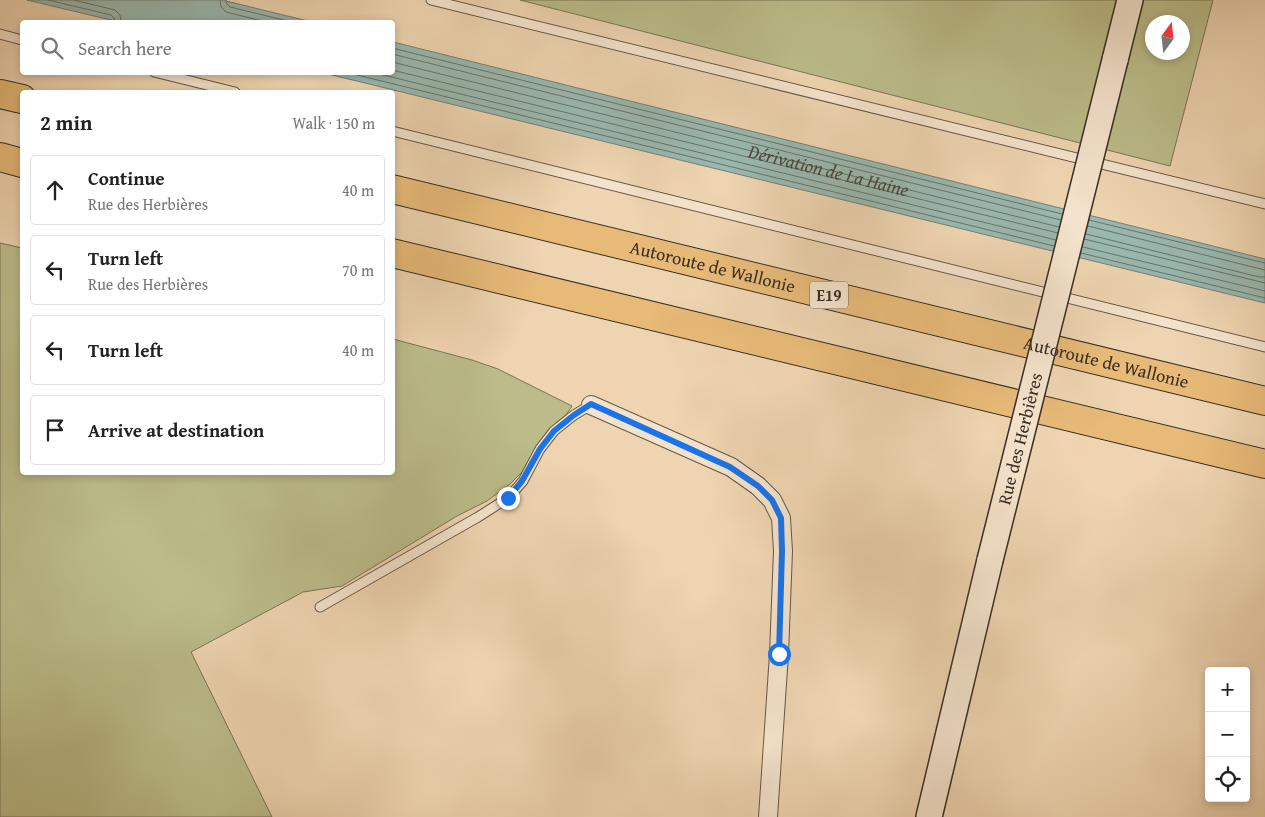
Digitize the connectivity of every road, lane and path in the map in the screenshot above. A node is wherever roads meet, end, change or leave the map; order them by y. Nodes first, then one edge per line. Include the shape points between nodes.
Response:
1 (431, 0) edge
2 (1130, 0) edge
3 (0, 34) edge
4 (20, 39) edge
5 (166, 75) edge
6 (227, 90) edge
7 (0, 94) edge
8 (20, 99) edge
9 (395, 132) edge
10 (0, 157) edge
11 (20, 162) edge
12 (395, 190) edge
13 (1265, 204) edge
14 (395, 253) edge
15 (1265, 347) edge
16 (1265, 401) edge
17 (591, 404) joint
18 (1265, 464) edge
19 (320, 607) dead end
20 (768, 817) edge
21 (929, 817) edge

1 - 13 lane
2 - 21 street, Rue des Herbières, bridge
3 - 4 lane
5 - 6 lane
7 - 8 highway
9 - 15 lane
10 - 11 highway
12 - 16 highway, Autoroute de Wallonie / E19
14 - 18 highway
17 - 19 lane via 554,431 508,498
17 - 20 street via 730,467 758,486 772,500 781,518 779,654

